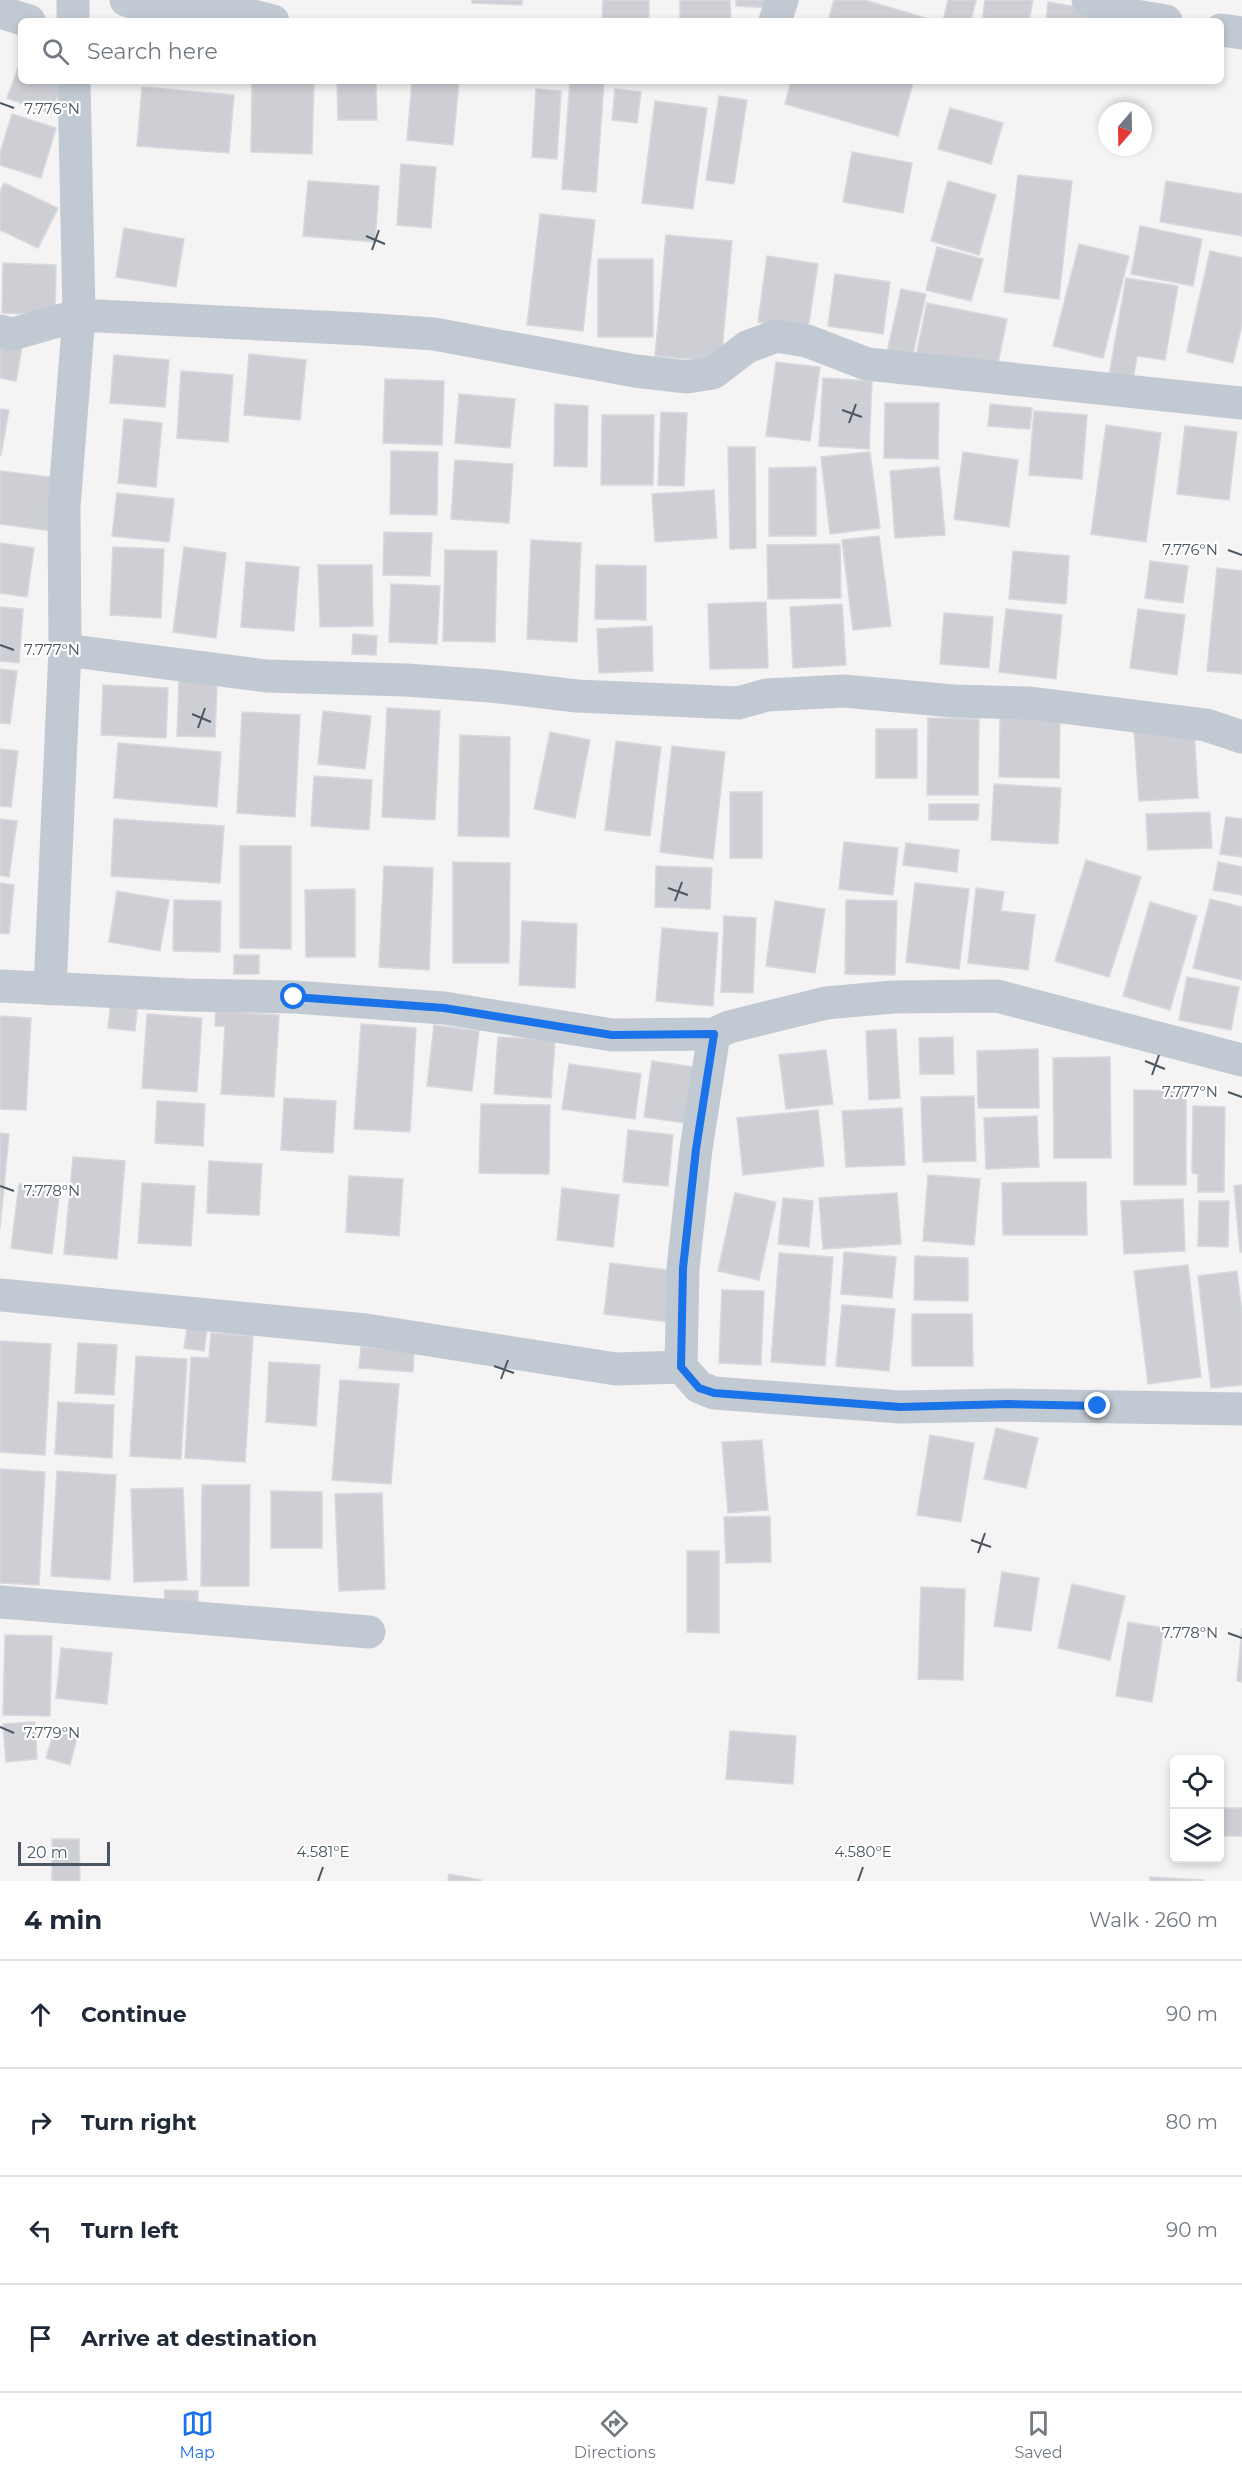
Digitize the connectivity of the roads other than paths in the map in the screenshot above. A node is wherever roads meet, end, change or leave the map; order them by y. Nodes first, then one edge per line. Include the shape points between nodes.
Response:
1 (73, 0) edge
2 (126, 0) edge
3 (782, 0) edge
4 (1088, 0) edge
5 (0, 12) edge
6 (19, 18) edge
7 (73, 18) edge
8 (261, 18) edge
9 (776, 18) edge
10 (1148, 18) edge
11 (1224, 30) edge
12 (1242, 33) edge
13 (74, 84) edge
14 (80, 315) junction
15 (0, 331) edge
16 (1242, 403) edge
17 (65, 651) junction
18 (1242, 737) edge
19 (0, 986) edge
20 (50, 989) junction
21 (714, 1034) junction
22 (1242, 1060) edge
23 (0, 1295) edge
24 (681, 1367) junction
25 (1242, 1409) edge
26 (0, 1602) edge
27 (369, 1632) dead end

1 - 7 street
2 - 8 street via 148,8 220,8
3 - 9 street
4 - 10 street via 1117,13
5 - 6 street
11 - 12 street
13 - 14 street
14 - 15 street via 13,334
14 - 16 street via 434,334 687,377 713,373 747,347 776,336 807,341 867,364
14 - 17 street via 64,507
17 - 18 street via 266,676 406,680 577,696 738,703 767,695 844,692 1030,704 1206,725
17 - 20 street
19 - 20 street
20 - 21 street via 305,998 444,1008 612,1035
21 - 22 street via 826,1003 893,997 997,996
21 - 24 street via 683,1268
23 - 24 street via 366,1330 616,1369
24 - 25 street via 699,1388 714,1393 900,1407 1008,1404
26 - 27 street

